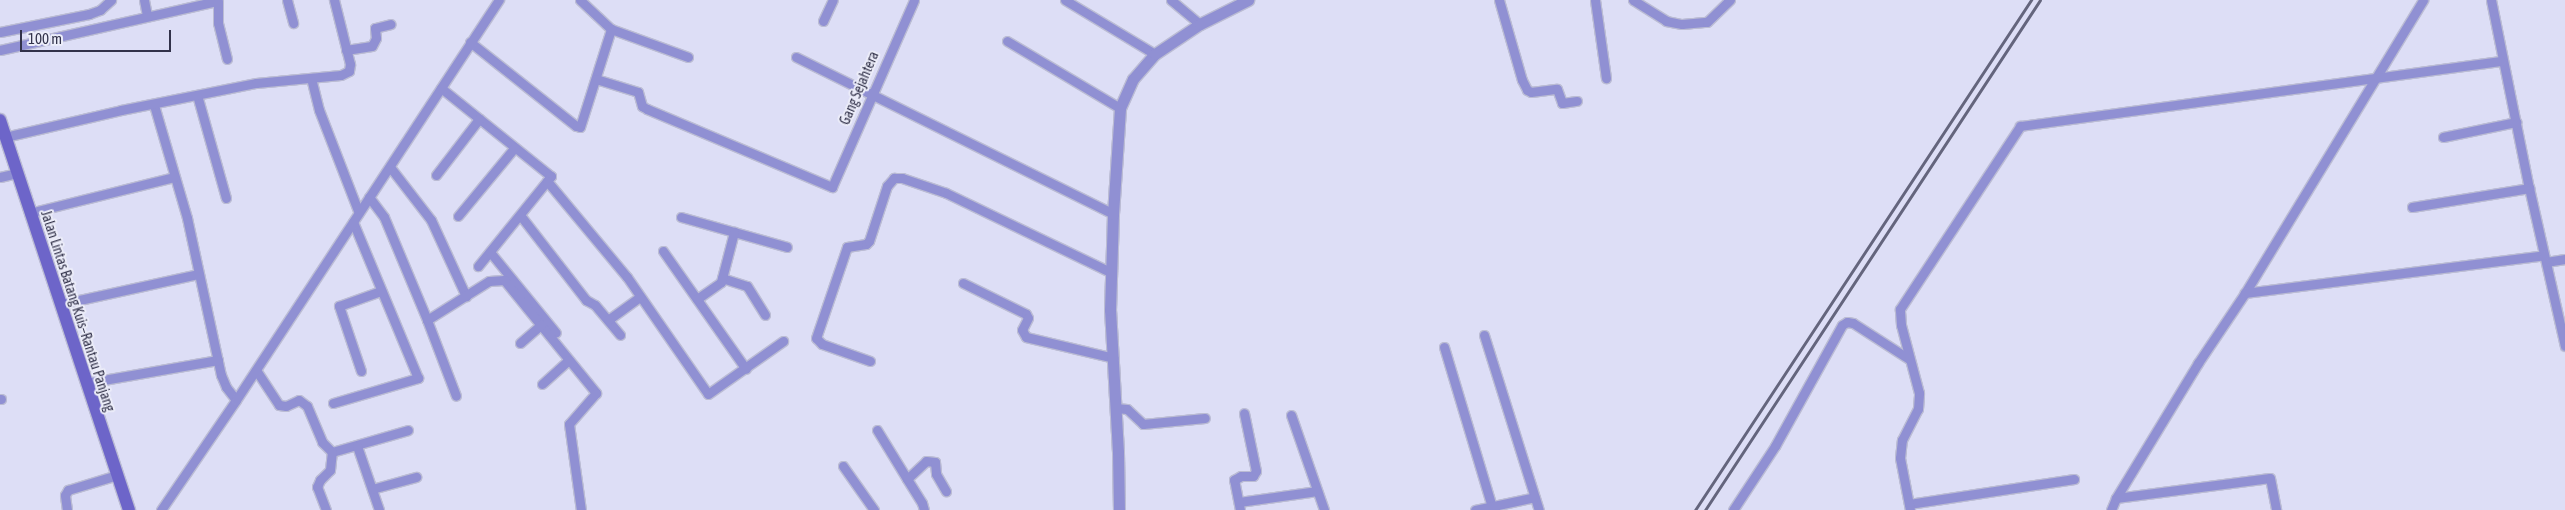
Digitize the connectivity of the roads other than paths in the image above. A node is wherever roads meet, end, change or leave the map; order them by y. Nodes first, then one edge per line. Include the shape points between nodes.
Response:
1 (111, 0) edge
2 (144, 0) edge
3 (287, 0) edge
4 (334, 0) edge
5 (499, 0) edge
6 (580, 0) edge
7 (833, 0) edge
8 (914, 0) edge
9 (1065, 0) edge
10 (1171, 0) edge
11 (1248, 0) edge
12 (1499, 0) edge
13 (1595, 0) edge
14 (1633, 0) edge
15 (1730, 0) edge
16 (2423, 0) edge
17 (2491, 0) edge
18 (147, 16) junction
19 (824, 21) dead end
20 (293, 23) dead end
21 (391, 24) dead end
22 (1200, 24) junction
23 (611, 29) junction
24 (0, 32) edge
25 (1008, 41) dead end
26 (470, 42) junction
27 (0, 50) edge
28 (346, 50) junction
29 (1155, 54) junction
30 (688, 57) dead end
31 (796, 57) dead end
32 (227, 59) dead end
33 (2502, 61) junction
34 (311, 78) junction
35 (1606, 78) dead end
36 (2376, 78) junction
37 (596, 79) junction
38 (441, 88) junction
39 (197, 95) junction
40 (871, 96) junction
41 (1577, 101) dead end
42 (154, 105) junction
43 (1120, 108) junction
44 (479, 119) junction
45 (0, 120) edge
46 (2516, 122) junction
47 (5, 137) junction
48 (2443, 137) dead end
49 (515, 147) junction
50 (390, 167) junction
51 (17, 173) junction
52 (436, 174) dead end
53 (0, 177) edge
54 (175, 177) junction
55 (547, 181) junction
56 (2529, 188) junction
57 (369, 197) junction
58 (226, 198) dead end
59 (2412, 206) dead end
60 (30, 213) junction
61 (359, 213) junction
62 (1113, 214) junction
63 (520, 215) junction
64 (458, 216) dead end
65 (681, 217) dead end
66 (353, 222) junction
67 (734, 232) junction
68 (787, 247) dead end
69 (663, 251) dead end
70 (490, 252) junction
71 (2545, 258) junction
72 (2565, 259) edge
73 (478, 266) dead end
74 (1110, 272) junction
75 (199, 274) junction
76 (722, 278) junction
77 (963, 283) dead end
78 (381, 291) junction
79 (2245, 293) junction
80 (466, 296) junction
81 (640, 297) junction
82 (697, 299) junction
83 (61, 304) junction
84 (765, 315) dead end
85 (427, 320) junction
86 (608, 320) junction
87 (541, 325) junction
88 (556, 333) dead end
89 (620, 335) dead end
90 (1484, 335) dead end
91 (783, 341) dead end
92 (520, 343) dead end
93 (2565, 344) edge
94 (1444, 347) dead end
95 (1114, 358) junction
96 (1909, 359) junction
97 (218, 360) junction
98 (570, 360) junction
99 (870, 361) dead end
100 (746, 369) junction
101 (256, 370) junction
102 (361, 370) dead end
103 (86, 384) junction
104 (542, 384) dead end
105 (456, 396) dead end
106 (236, 400) junction
107 (333, 402) dead end
108 (1115, 408) junction
109 (1244, 413) dead end
110 (1291, 414) dead end
111 (1205, 418) dead end
112 (408, 430) dead end
113 (877, 430) dead end
114 (357, 446) junction
115 (332, 452) junction
116 (843, 466) dead end
117 (117, 475) junction
118 (416, 477) dead end
119 (907, 479) junction
120 (2074, 479) dead end
121 (372, 489) junction
122 (946, 491) dead end
123 (1317, 491) junction
124 (1535, 497) junction
125 (2116, 498) junction
126 (1240, 506) edge
127 (1909, 507) edge
128 (1493, 508) edge
129 (67, 510) edge
130 (129, 510) edge
131 (161, 510) edge
132 (326, 510) edge
133 (379, 510) edge
134 (581, 510) edge
135 (874, 510) edge
136 (924, 510) edge
137 (1119, 510) edge
138 (1324, 510) edge
139 (1476, 510) edge
140 (1539, 510) edge
141 (1733, 510) edge
142 (2111, 510) edge
143 (2276, 510) edge

1 - 24 street via 100,10 89,14
2 - 18 street
3 - 20 street
4 - 28 street
5 - 26 street
6 - 23 street
7 - 19 street
8 - 40 street, Gang Sejahtera
9 - 29 street
10 - 22 street
11 - 22 street
12 - 41 street via 1527,90 1558,89 1562,103
13 - 35 street
14 - 15 street via 1666,21 1682,24 1707,22
16 - 36 street
17 - 33 street
18 - 27 street
18 - 32 street via 218,1 218,23
21 - 28 street via 376,28 372,46
22 - 29 street
23 - 30 street
23 - 37 street
25 - 43 street
26 - 37 street via 576,126 582,126
26 - 38 street
28 - 34 street via 349,71 333,77
29 - 43 street via 1133,79
31 - 40 street
33 - 36 street
33 - 46 street
34 - 39 street via 275,80
34 - 61 street via 319,110
36 - 79 street
36 - 96 street via 2020,126 1903,304 1900,321
37 - 40 street, Gang Sejahtera via 638,92 642,106 647,109 832,187
38 - 44 street
38 - 50 street
39 - 42 street
39 - 58 street
40 - 62 street
42 - 47 street
42 - 54 street
43 - 62 street
44 - 49 street
44 - 52 street
45 - 47 main road, Jalan Lintas Batang Kuis–Rantau Panjang
46 - 48 street
46 - 56 street
47 - 51 main road, Jalan Lintas Batang Kuis–Rantau Panjang
49 - 55 street via 551,176
49 - 64 street
50 - 57 street
50 - 80 street via 431,220
51 - 53 street
51 - 60 main road, Jalan Lintas Batang Kuis–Rantau Panjang
54 - 60 street
54 - 75 street
55 - 63 street
55 - 81 street
56 - 59 street
56 - 71 street
57 - 61 street
57 - 85 street via 384,216
60 - 83 main road, Jalan Lintas Batang Kuis–Rantau Panjang
61 - 66 street
62 - 74 street
63 - 70 street
63 - 86 street via 586,300 595,304
65 - 67 street
66 - 78 street
66 - 101 street
67 - 68 street
67 - 76 street
69 - 82 street
70 - 73 street
70 - 88 street
71 - 72 street
71 - 79 street
71 - 93 street
74 - 95 street
74 - 99 street via 946,193 894,178 887,186 869,241 847,248 816,338 822,344
75 - 83 street
75 - 97 street
76 - 82 street
76 - 84 street via 747,286
77 - 95 street via 1026,314 1028,318 1022,330 1026,337
78 - 102 street via 339,306
78 - 107 street via 418,378
79 - 125 street
80 - 85 street
80 - 87 street via 489,282 504,280
81 - 86 street
81 - 100 street via 708,394
82 - 100 street
83 - 103 main road, Jalan Lintas Batang Kuis–Rantau Panjang
85 - 105 street
86 - 89 street
87 - 92 street
87 - 98 street
90 - 124 street
91 - 100 street
94 - 128 street
95 - 108 street
96 - 127 street via 1919,393 1918,409 1902,440 1900,458
96 - 141 street via 1853,323 1842,325 1775,446
97 - 103 street
97 - 106 street via 226,387
98 - 104 street
98 - 134 street via 596,394 569,424
101 - 106 street
101 - 115 street via 279,405 286,406 299,400 307,406 322,442
103 - 117 main road, Jalan Lintas Batang Kuis–Rantau Panjang
106 - 131 street
108 - 111 street via 1127,410 1143,424
108 - 137 street
109 - 126 street via 1256,471 1253,476 1234,480
110 - 123 street
112 - 114 street
113 - 119 street
114 - 115 street
114 - 121 street
115 - 132 street via 330,470 317,488
116 - 135 street
117 - 129 street via 68,490 65,495
117 - 130 main road, Jalan Lintas Batang Kuis–Rantau Panjang
118 - 121 street
119 - 122 street via 926,461 932,460
119 - 136 street
120 - 127 street
121 - 133 street
123 - 126 street
123 - 138 street
124 - 128 street
124 - 140 street
125 - 142 street
125 - 143 street via 2270,478
128 - 139 street

